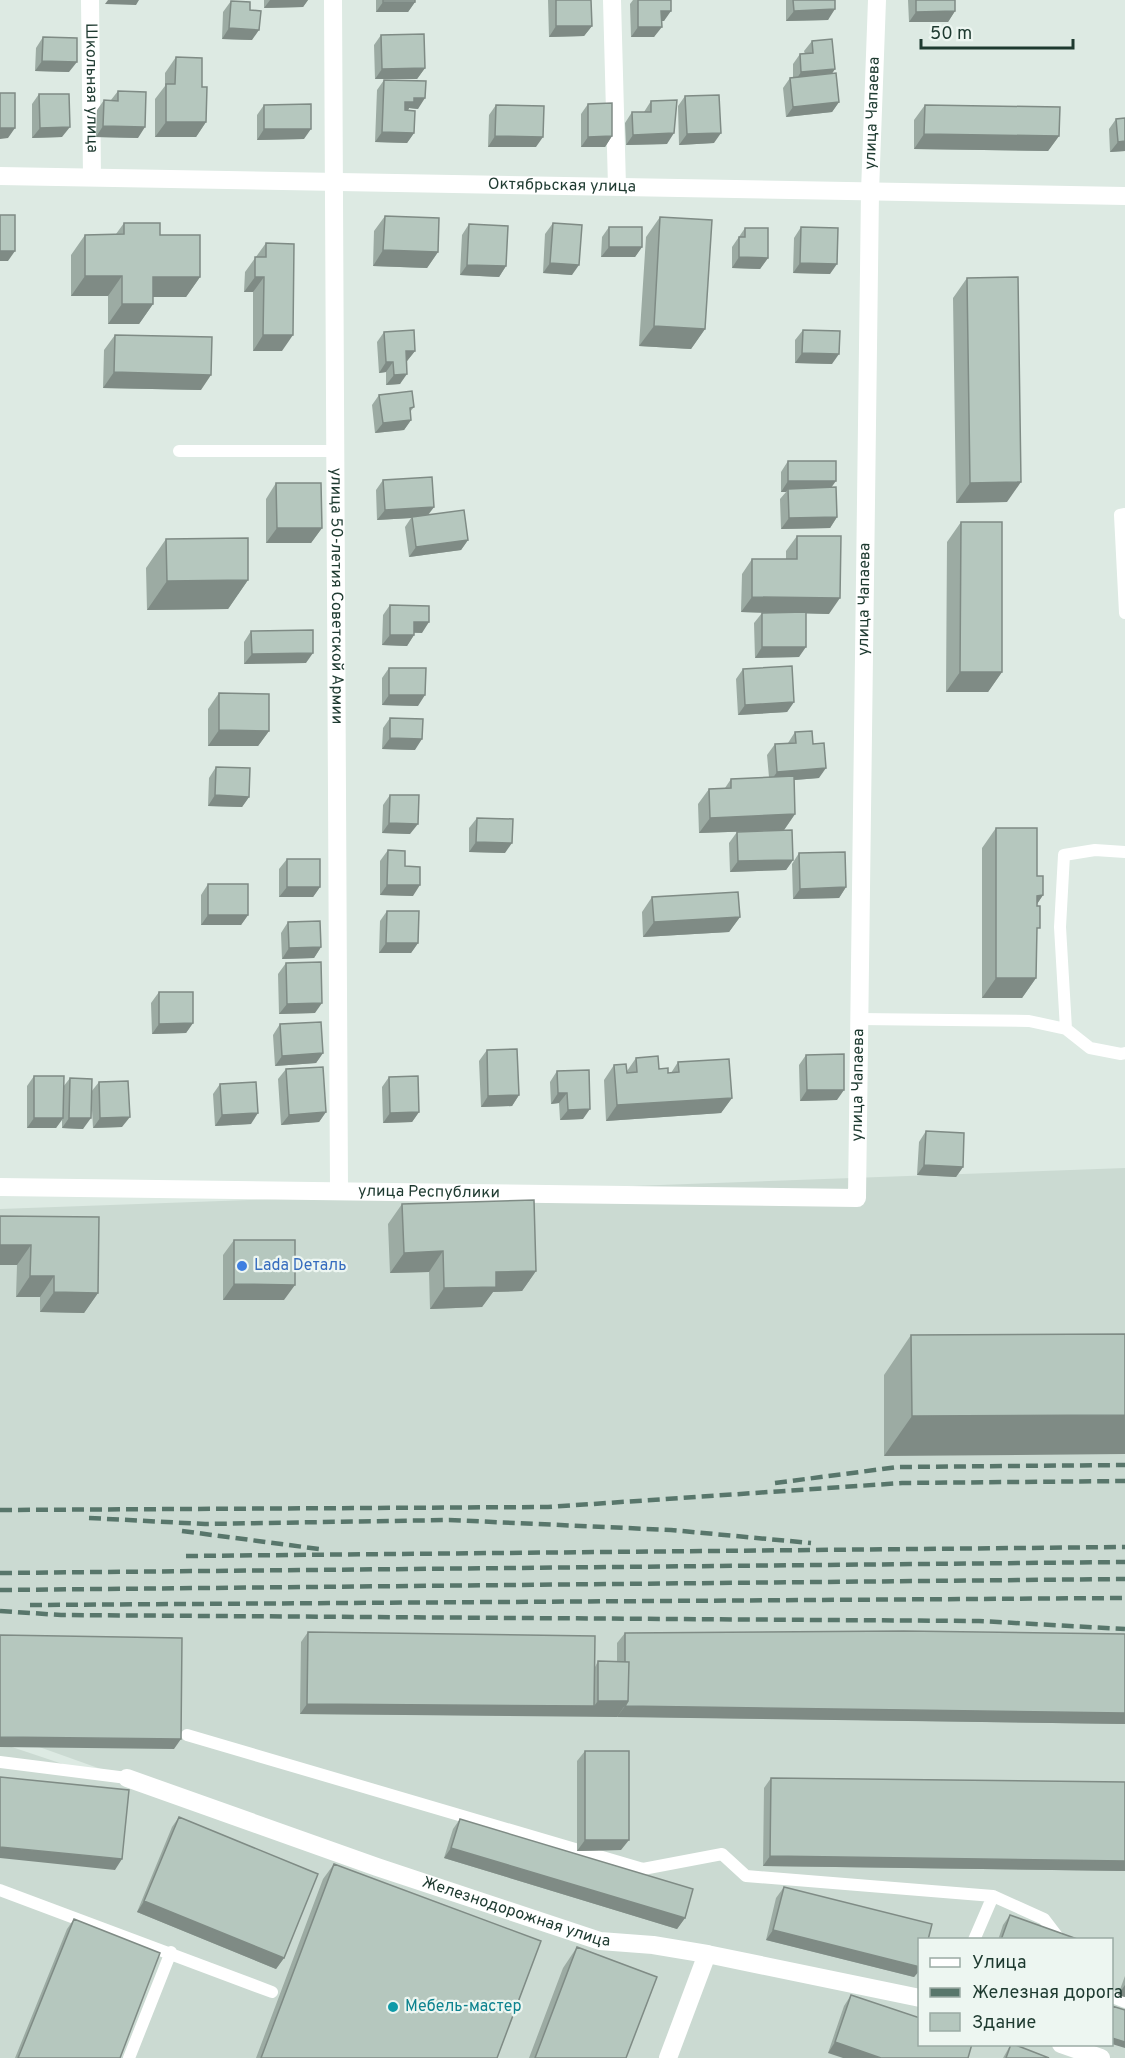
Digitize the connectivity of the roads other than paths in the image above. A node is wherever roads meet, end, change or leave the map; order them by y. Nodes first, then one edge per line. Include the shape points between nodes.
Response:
1 (90, 0) edge
2 (333, 0) edge
3 (612, 0) edge
4 (877, 0) edge
5 (0, 176) edge
6 (92, 176) junction
7 (333, 182) junction
8 (617, 186) junction
9 (870, 192) junction
10 (1125, 196) edge
11 (178, 451) dead end
12 (335, 451) junction
13 (1125, 514) edge
14 (1125, 613) edge
15 (1125, 852) edge
16 (860, 1019) junction
17 (1066, 1029) junction
18 (1125, 1053) edge
19 (0, 1187) edge
20 (339, 1190) junction
21 (857, 1198) joint
22 (187, 1735) dead end
23 (0, 1762) edge
24 (127, 1778) joint
25 (0, 1890) edge
26 (993, 1896) junction
27 (975, 1938) edge
28 (1058, 1938) edge
29 (171, 1952) junction
30 (707, 1954) junction
31 (272, 1992) dead end
32 (918, 1998) edge
33 (1067, 2046) edge
34 (129, 2058) edge
35 (668, 2058) edge
36 (1101, 2058) edge

1 - 6 street, Школьная улица
2 - 7 street, улица 50-летия Советской Армии
3 - 8 street
4 - 9 street, улица Чапаева
5 - 6 street, Октябрьская улица
6 - 7 street, Октябрьская улица
7 - 8 street, Октябрьская улица
7 - 12 street, улица 50-летия Советской Армии
8 - 9 street, Октябрьская улица
9 - 10 street, Октябрьская улица
9 - 16 street, улица Чапаева
11 - 12 lane
12 - 20 street, улица 50-летия Советской Армии
13 - 14 lane via 1120,515
15 - 17 lane via 1095,850 1064,855 1060,927
16 - 17 lane via 1029,1021
16 - 21 street, улица Чапаева
17 - 18 lane via 1090,1048
19 - 20 street, улица Республики
20 - 21 street, улица Республики
22 - 26 lane via 643,1869 722,1854 746,1876
23 - 24 lane
24 - 30 street, Железнодорожная улица via 600,1941
25 - 29 lane
26 - 27 lane
26 - 28 lane via 1044,1919
29 - 31 lane
29 - 34 lane
30 - 32 street, Железнодорожная улица
30 - 35 street
33 - 36 street

